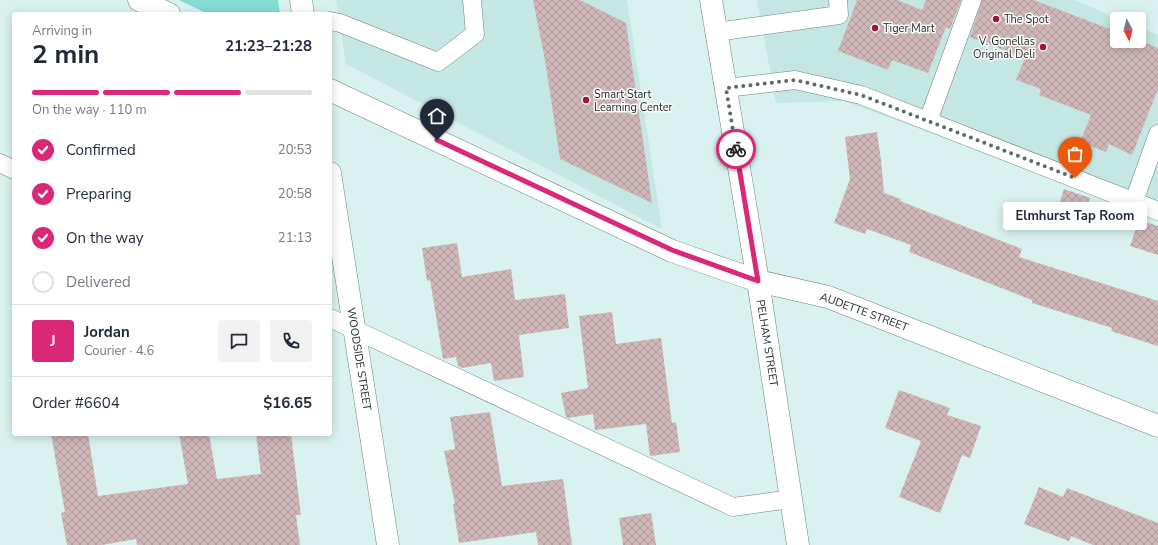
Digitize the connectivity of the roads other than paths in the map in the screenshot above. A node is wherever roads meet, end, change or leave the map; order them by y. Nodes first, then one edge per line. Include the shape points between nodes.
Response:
1 (139, 0) edge
2 (301, 0) edge
3 (472, 0) edge
4 (711, 0) edge
5 (838, 0) edge
6 (972, 0) edge
7 (165, 12) edge
8 (303, 12) edge
9 (332, 21) edge
10 (716, 32) junction
11 (726, 88) junction
12 (332, 91) edge
13 (928, 121) junction
14 (1158, 134) edge
15 (0, 163) edge
16 (12, 169) edge
17 (332, 185) edge
18 (1134, 201) junction
19 (1158, 211) edge
20 (758, 281) junction
21 (332, 319) edge
22 (355, 329) junction
23 (1158, 426) edge
24 (791, 499) junction
25 (388, 545) edge
26 (798, 545) edge

1 - 7 street
2 - 8 street
3 - 9 lane via 475,34 438,62
4 - 10 street, PELHAM STREET
5 - 10 lane via 839,15
6 - 13 lane
10 - 11 street, PELHAM STREET
11 - 13 lane via 795,80 861,95
11 - 20 street, PELHAM STREET
12 - 20 street, AUDETTE STREET via 672,250
13 - 18 lane
14 - 18 lane
15 - 16 lane
17 - 22 street, WOODSIDE STREET
18 - 19 lane
20 - 23 street, AUDETTE STREET via 828,297
20 - 24 street, PELHAM STREET
21 - 22 lane
22 - 24 lane via 733,507
22 - 25 street, WOODSIDE STREET
24 - 26 street, PELHAM STREET

